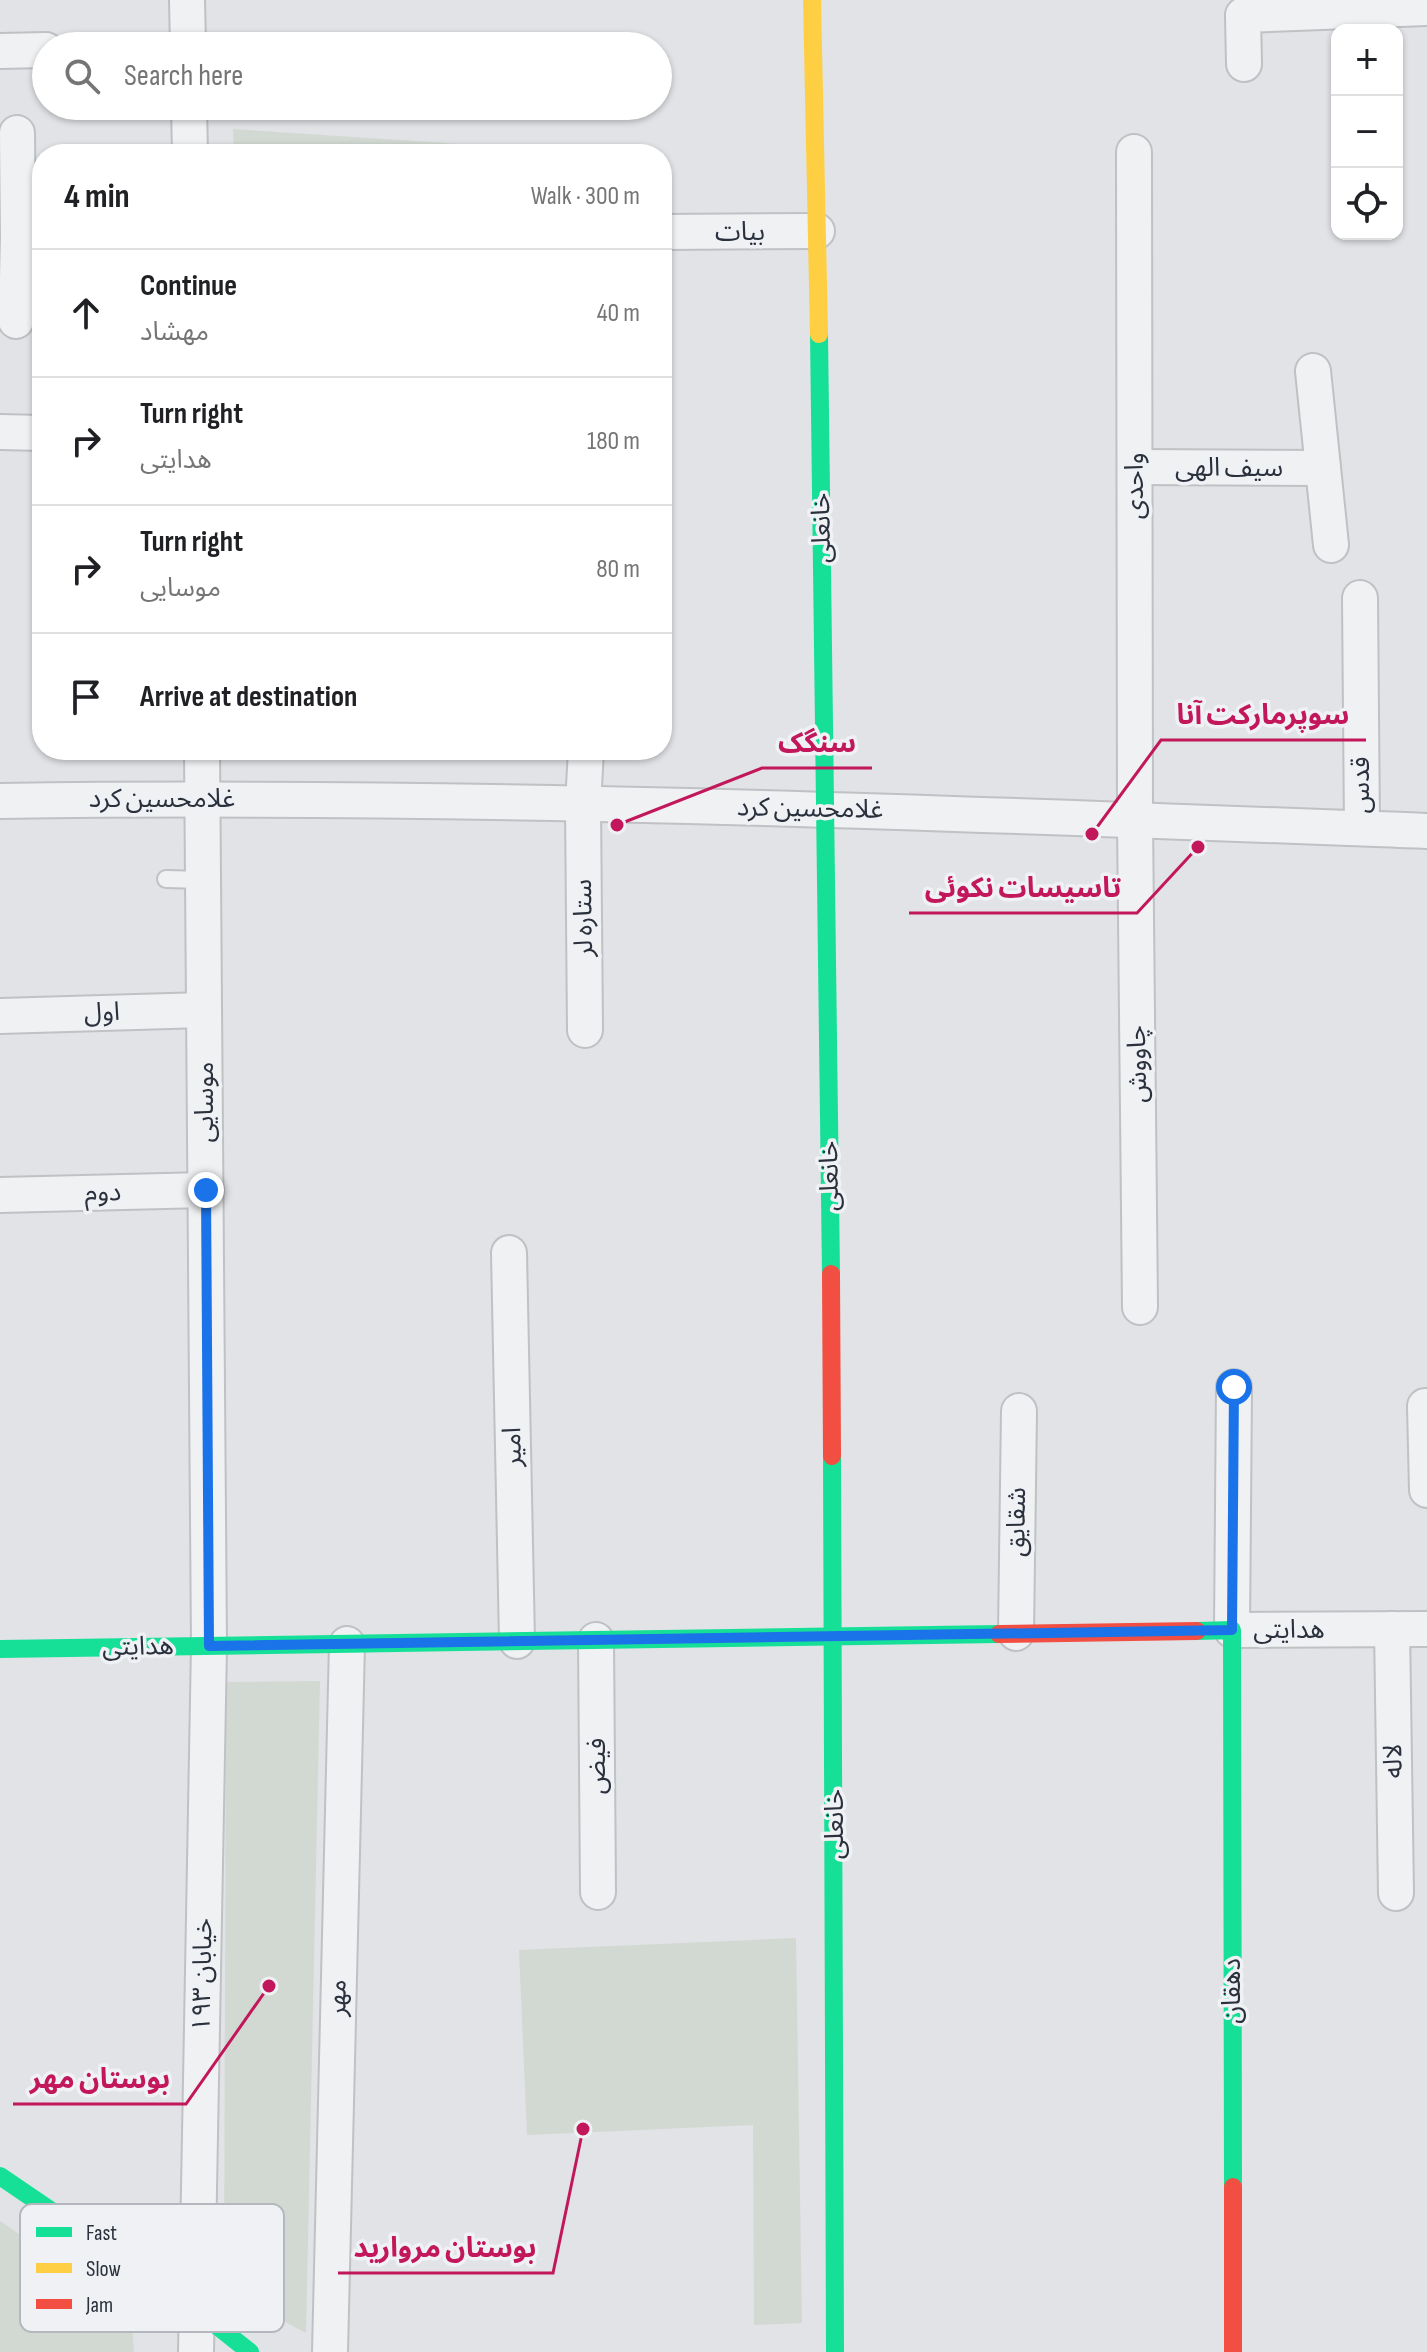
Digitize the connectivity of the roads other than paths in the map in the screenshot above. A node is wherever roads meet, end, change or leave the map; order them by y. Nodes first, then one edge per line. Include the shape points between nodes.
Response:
1 (187, 0) edge
2 (812, 0) edge
3 (1243, 7) edge
4 (1427, 8) edge
5 (188, 32) edge
6 (32, 50) edge
7 (0, 51) edge
8 (1244, 64) dead end
9 (189, 120) edge
10 (17, 133) dead end
11 (190, 144) edge
12 (1134, 152) dead end
13 (817, 231) junction
14 (672, 232) edge
15 (20, 236) edge
16 (16, 321) dead end
17 (1313, 371) dead end
18 (0, 432) edge
19 (32, 433) edge
20 (1135, 467) junction
21 (1323, 468) junction
22 (1331, 545) dead end
23 (1360, 598) dead end
24 (202, 760) edge
25 (585, 760) edge
26 (203, 798) junction
27 (0, 801) edge
28 (583, 805) junction
29 (826, 809) junction
30 (1135, 820) junction
31 (1362, 828) junction
32 (1427, 831) edge
33 (166, 879) dead end
34 (204, 880) junction
35 (204, 1010) junction
36 (0, 1016) edge
37 (585, 1030) dead end
38 (206, 1190) junction
39 (0, 1195) edge
40 (509, 1253) dead end
41 (1140, 1307) dead end
42 (1234, 1387) dead end
43 (1425, 1406) dead end
44 (1019, 1411) dead end
45 (1427, 1490) edge
46 (1392, 1629) junction
47 (1427, 1629) edge
48 (1232, 1630) junction
49 (1016, 1633) junction
50 (834, 1636) junction
51 (596, 1640) junction
52 (517, 1641) junction
53 (347, 1644) junction
54 (209, 1646) junction
55 (0, 1649) edge
56 (598, 1892) dead end
57 (1396, 1893) dead end
58 (0, 2176) edge
59 (41, 2204) edge
60 (199, 2204) edge
61 (196, 2332) edge
62 (225, 2332) edge
63 (196, 2352) edge
64 (250, 2352) edge
65 (330, 2352) edge
66 (835, 2352) edge
67 (1233, 2352) edge

1 - 5 street
2 - 13 main road, خانعلی
3 - 4 street
3 - 8 street
6 - 7 street
9 - 11 street
10 - 15 street
12 - 20 street, واحدی
13 - 14 street, بیات
13 - 29 main road, خانعلی
15 - 16 street
17 - 21 street
18 - 19 street
20 - 21 street, سیف الهی
20 - 30 street, واحدی
21 - 22 street
23 - 31 street, قدس
24 - 26 street, موسایی
25 - 28 street, ستاره لر
26 - 27 street, غلامحسین کرد
26 - 28 street, غلامحسین کرد
26 - 34 street, موسایی
28 - 29 street, غلامحسین کرد
28 - 37 street, ستاره لر
29 - 30 street, غلامحسین کرد
29 - 50 main road, خانعلی
30 - 31 street, غلامحسین کرد
30 - 41 street, چاووش
31 - 32 street, غلامحسین کرد
33 - 34 lane
34 - 35 street, موسایی
35 - 36 street, اول
35 - 38 street, موسایی
38 - 39 street, دوم
38 - 54 street, موسایی
40 - 52 street, امیر
42 - 48 street
43 - 45 street
44 - 49 street, شقایق
46 - 47 street, هدایتی
46 - 48 street, هدایتی
46 - 57 street, لاله
48 - 49 main road, هدایتی
48 - 67 main road, دهقان
49 - 50 main road, هدایتی
50 - 51 main road, هدایتی
50 - 66 main road, خانعلی
51 - 52 main road, هدایتی
51 - 56 street, فیض
52 - 53 main road, هدایتی
53 - 54 main road, هدایتی
53 - 65 street, مهر
54 - 55 main road, هدایتی
54 - 60 street, خیابان ۱۹۳
58 - 59 main road
61 - 63 street, خیابان ۱۹۳
62 - 64 main road

